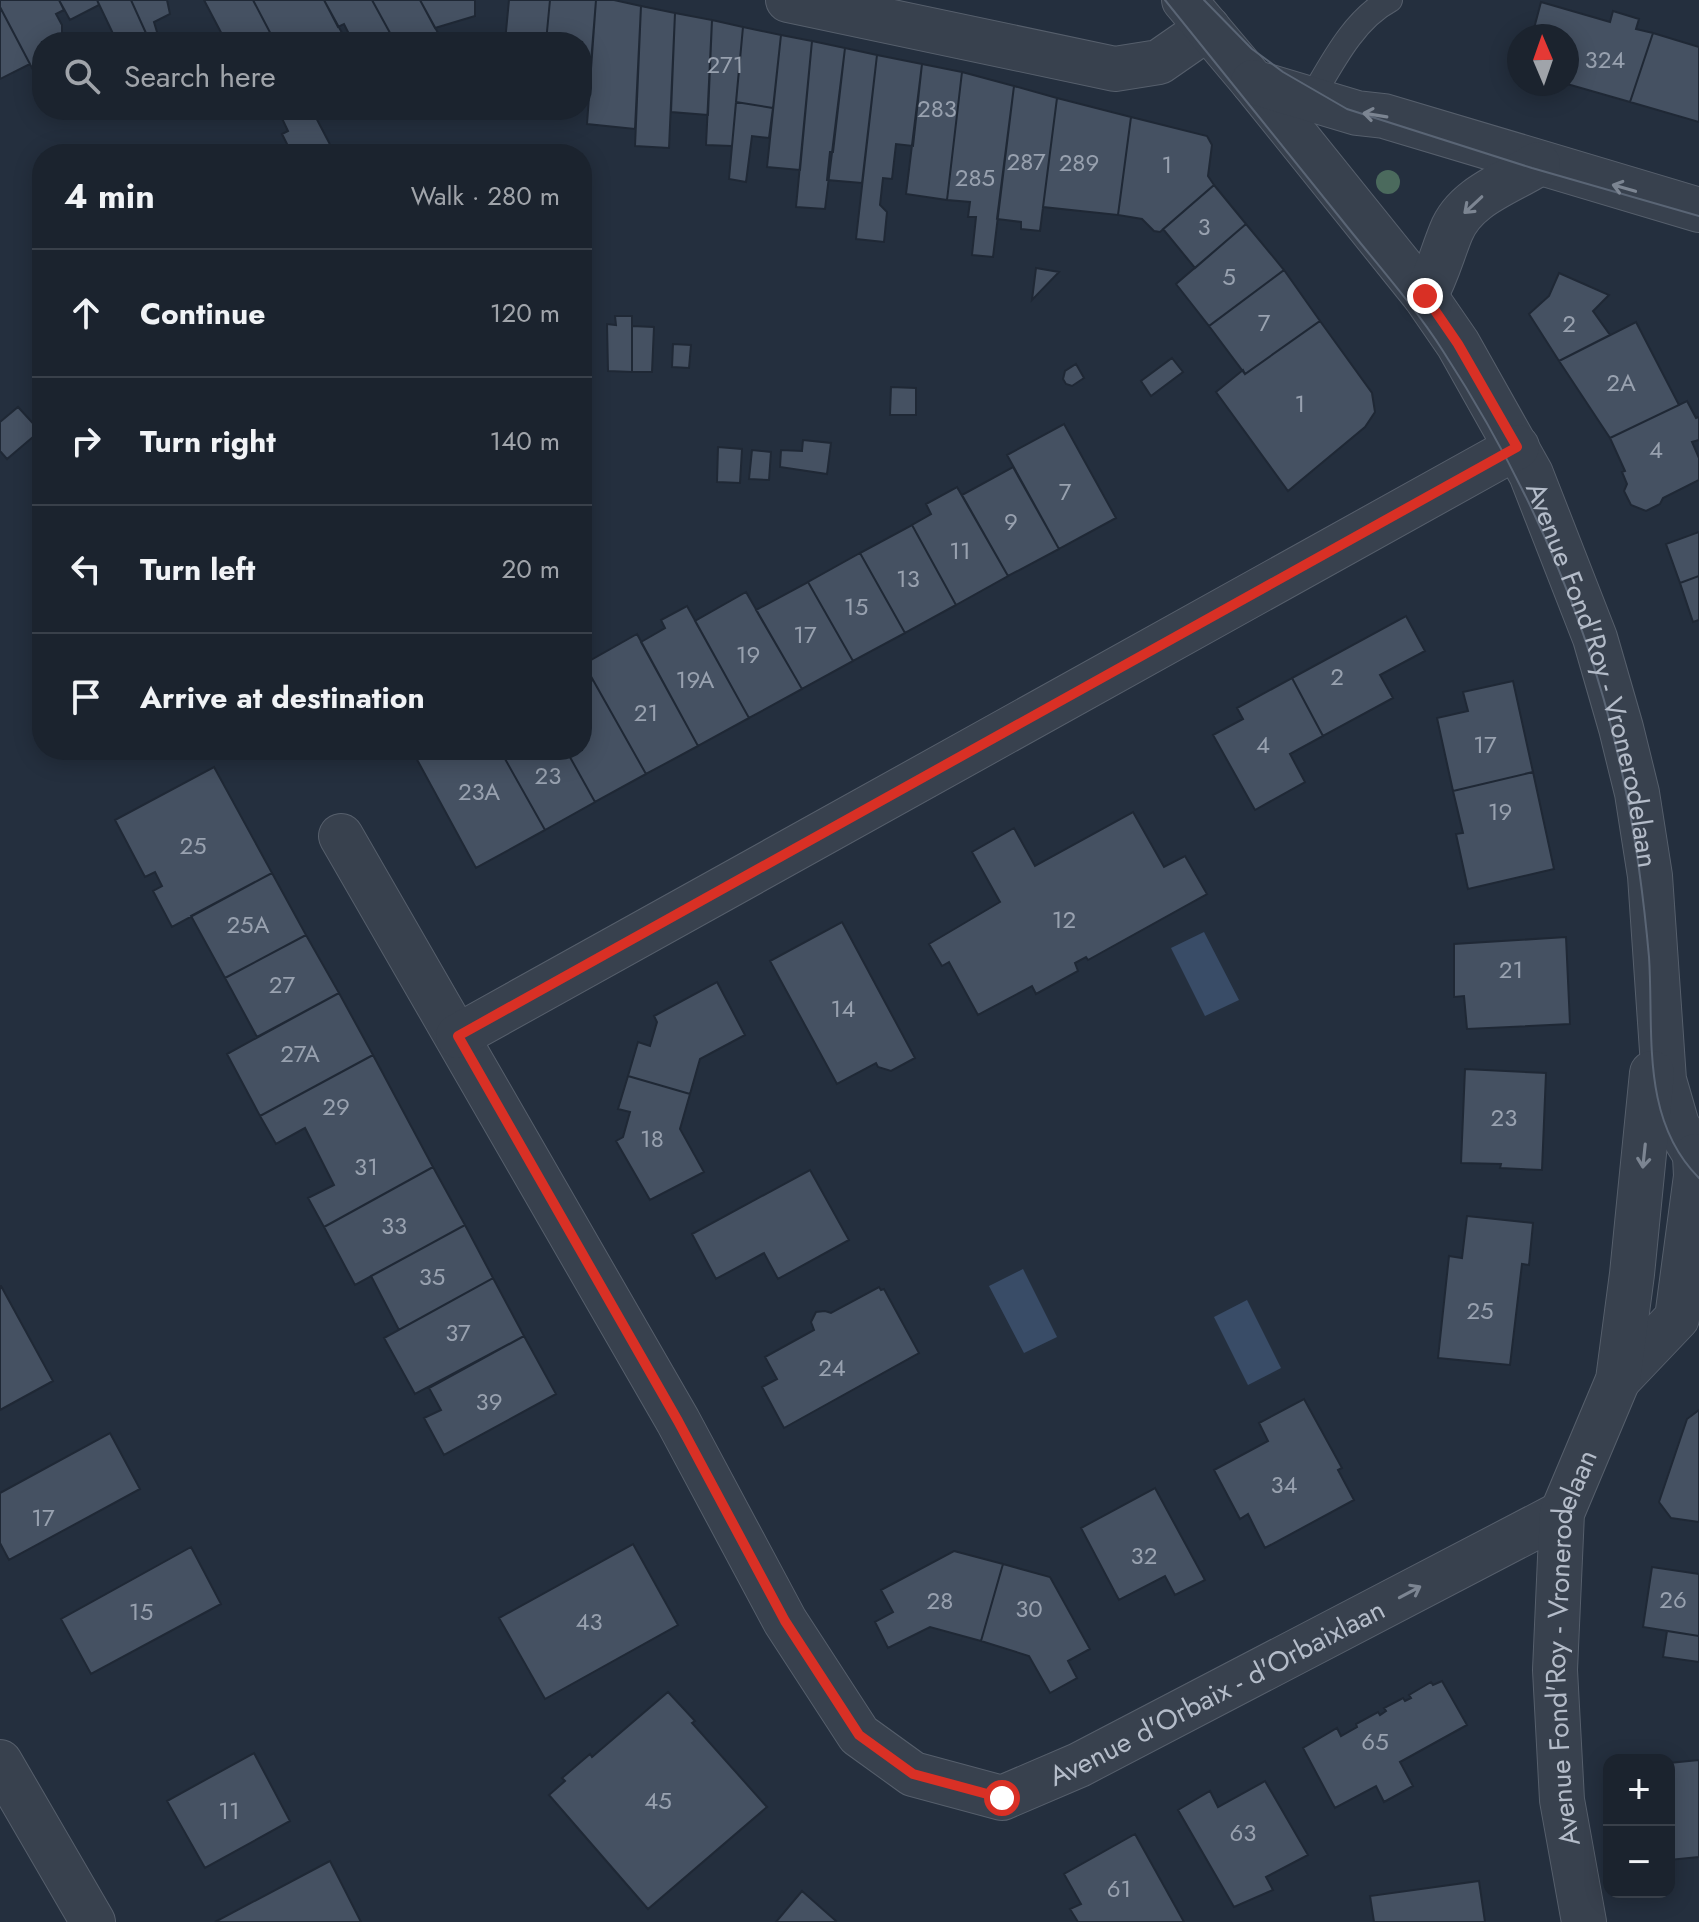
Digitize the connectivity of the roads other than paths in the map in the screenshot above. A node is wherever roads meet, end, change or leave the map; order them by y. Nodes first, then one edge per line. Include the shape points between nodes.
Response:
1 (788, 0) edge
2 (1390, 0) edge
3 (1196, 14) edge
4 (1253, 82) junction
5 (1312, 97) junction
6 (1538, 164) junction
7 (1699, 210) edge
8 (1425, 296) junction
9 (1517, 447) junction
10 (341, 836) dead end
11 (1661, 1023) junction
12 (458, 1036) junction
13 (1697, 1158) edge
14 (1688, 1312) edge
15 (1618, 1380) junction
16 (1562, 1513) junction
17 (0, 1762) edge
18 (93, 1922) edge
19 (1584, 1922) edge

1 - 3 street via 1115,69 1159,62
2 - 5 lane via 1364,20
3 - 4 street, Avenue Fond'Roy - Vronerodelaan
4 - 5 street
4 - 8 street, Avenue Fond'Roy - Vronerodelaan
6 -> 5 street
7 -> 6 street
6 -> 8 street via 1473,203 1452,229 1438,275
8 - 9 street, Avenue Fond'Roy - Vronerodelaan
9 - 11 street, Avenue Fond'Roy - Vronerodelaan via 1579,595 1621,728 1650,876
9 - 12 street
10 - 12 street, Avenue d'Orbaix - d'Orbaixlaan
11 - 13 street, Avenue Fond'Roy - Vronerodelaan via 1669,1103
11 -> 15 street, Avenue Fond'Roy - Vronerodelaan
12 -> 16 street, Avenue d'Orbaix - d'Orbaixlaan via 678,1421 785,1621 859,1735 913,1774 1002,1798 1079,1765
13 - 14 street, Avenue Fond'Roy - Vronerodelaan
14 - 15 street, Avenue Fond'Roy - Vronerodelaan
15 - 16 street, Avenue Fond'Roy - Vronerodelaan
16 - 19 street, Avenue Fond'Roy - Vronerodelaan via 1555,1670 1562,1800
17 - 18 street

